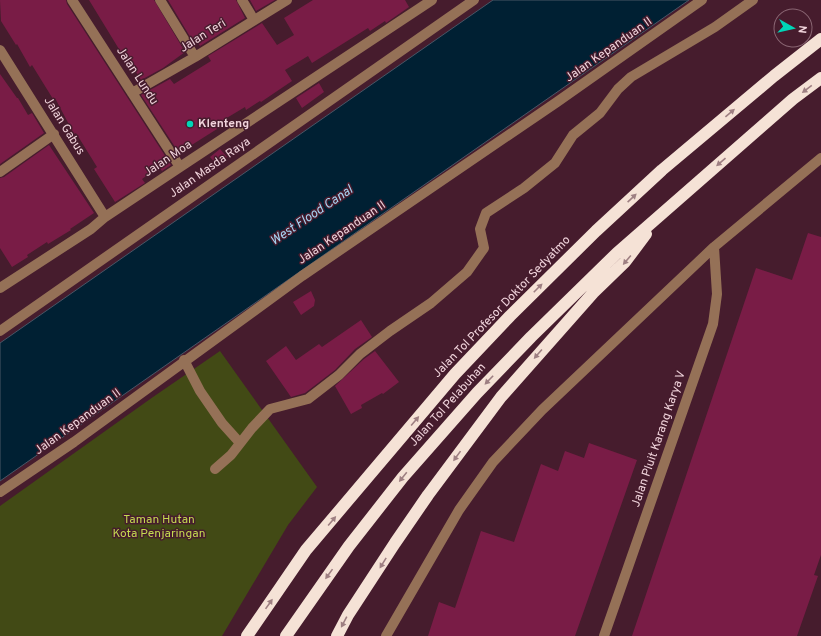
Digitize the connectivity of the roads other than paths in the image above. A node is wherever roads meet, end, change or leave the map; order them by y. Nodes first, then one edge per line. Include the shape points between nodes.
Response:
1 (72, 0) edge
2 (160, 0) edge
3 (242, 0) edge
4 (287, 0) edge
5 (432, 0) edge
6 (474, 0) edge
7 (702, 0) edge
8 (753, 0) edge
9 (254, 20) junction
10 (821, 39) edge
11 (0, 50) edge
12 (194, 57) junction
13 (821, 78) edge
14 (132, 92) junction
15 (54, 134) junction
16 (821, 158) edge
17 (180, 167) junction
18 (0, 172) edge
19 (658, 217) junction
20 (105, 218) junction
21 (714, 247) junction
22 (0, 288) edge
23 (0, 331) edge
24 (184, 360) junction
25 (240, 443) junction
26 (216, 469) dead end
27 (0, 492) edge
28 (247, 636) edge
29 (286, 636) edge
30 (337, 636) edge
31 (386, 636) edge
32 (604, 636) edge

1 - 14 street, Jalan Lundu
2 - 12 street
3 - 9 street
4 - 9 street, Jalan Teri
5 - 17 street, Jalan Moa
6 - 23 street, Jalan Masda Raya
7 - 24 street, Jalan Kepanduan II
8 - 25 street via 631,77 618,89 600,113 573,135 555,163 486,214 480,229 484,248 468,272 431,303 360,354 339,376 308,399 270,409
9 - 12 street, Jalan Teri
28 -> 10 highway, Jalan Tol Profesor Doktor Sedyatmo via 306,550 455,374 510,316 662,170
11 - 15 street, Jalan Gabus
12 - 14 street, Jalan Teri
13 -> 19 highway via 793,99
14 - 17 street, Jalan Lundu
15 - 18 street
15 - 20 street, Jalan Gabus
16 - 21 street
17 - 20 street, Jalan Moa
19 -> 29 highway, Jalan Tol Pelabuhan via 616,253 477,393 403,477 349,546
19 -> 30 highway via 626,262 593,293 501,397 395,543
20 - 22 street, Jalan Moa
21 - 31 street via 542,410 493,462 459,510
21 - 32 street, Jalan Pluit Karang Karya V via 717,294 713,324
24 - 25 street via 200,392
24 - 27 street, Jalan Kepanduan II via 74,442
25 - 26 street

